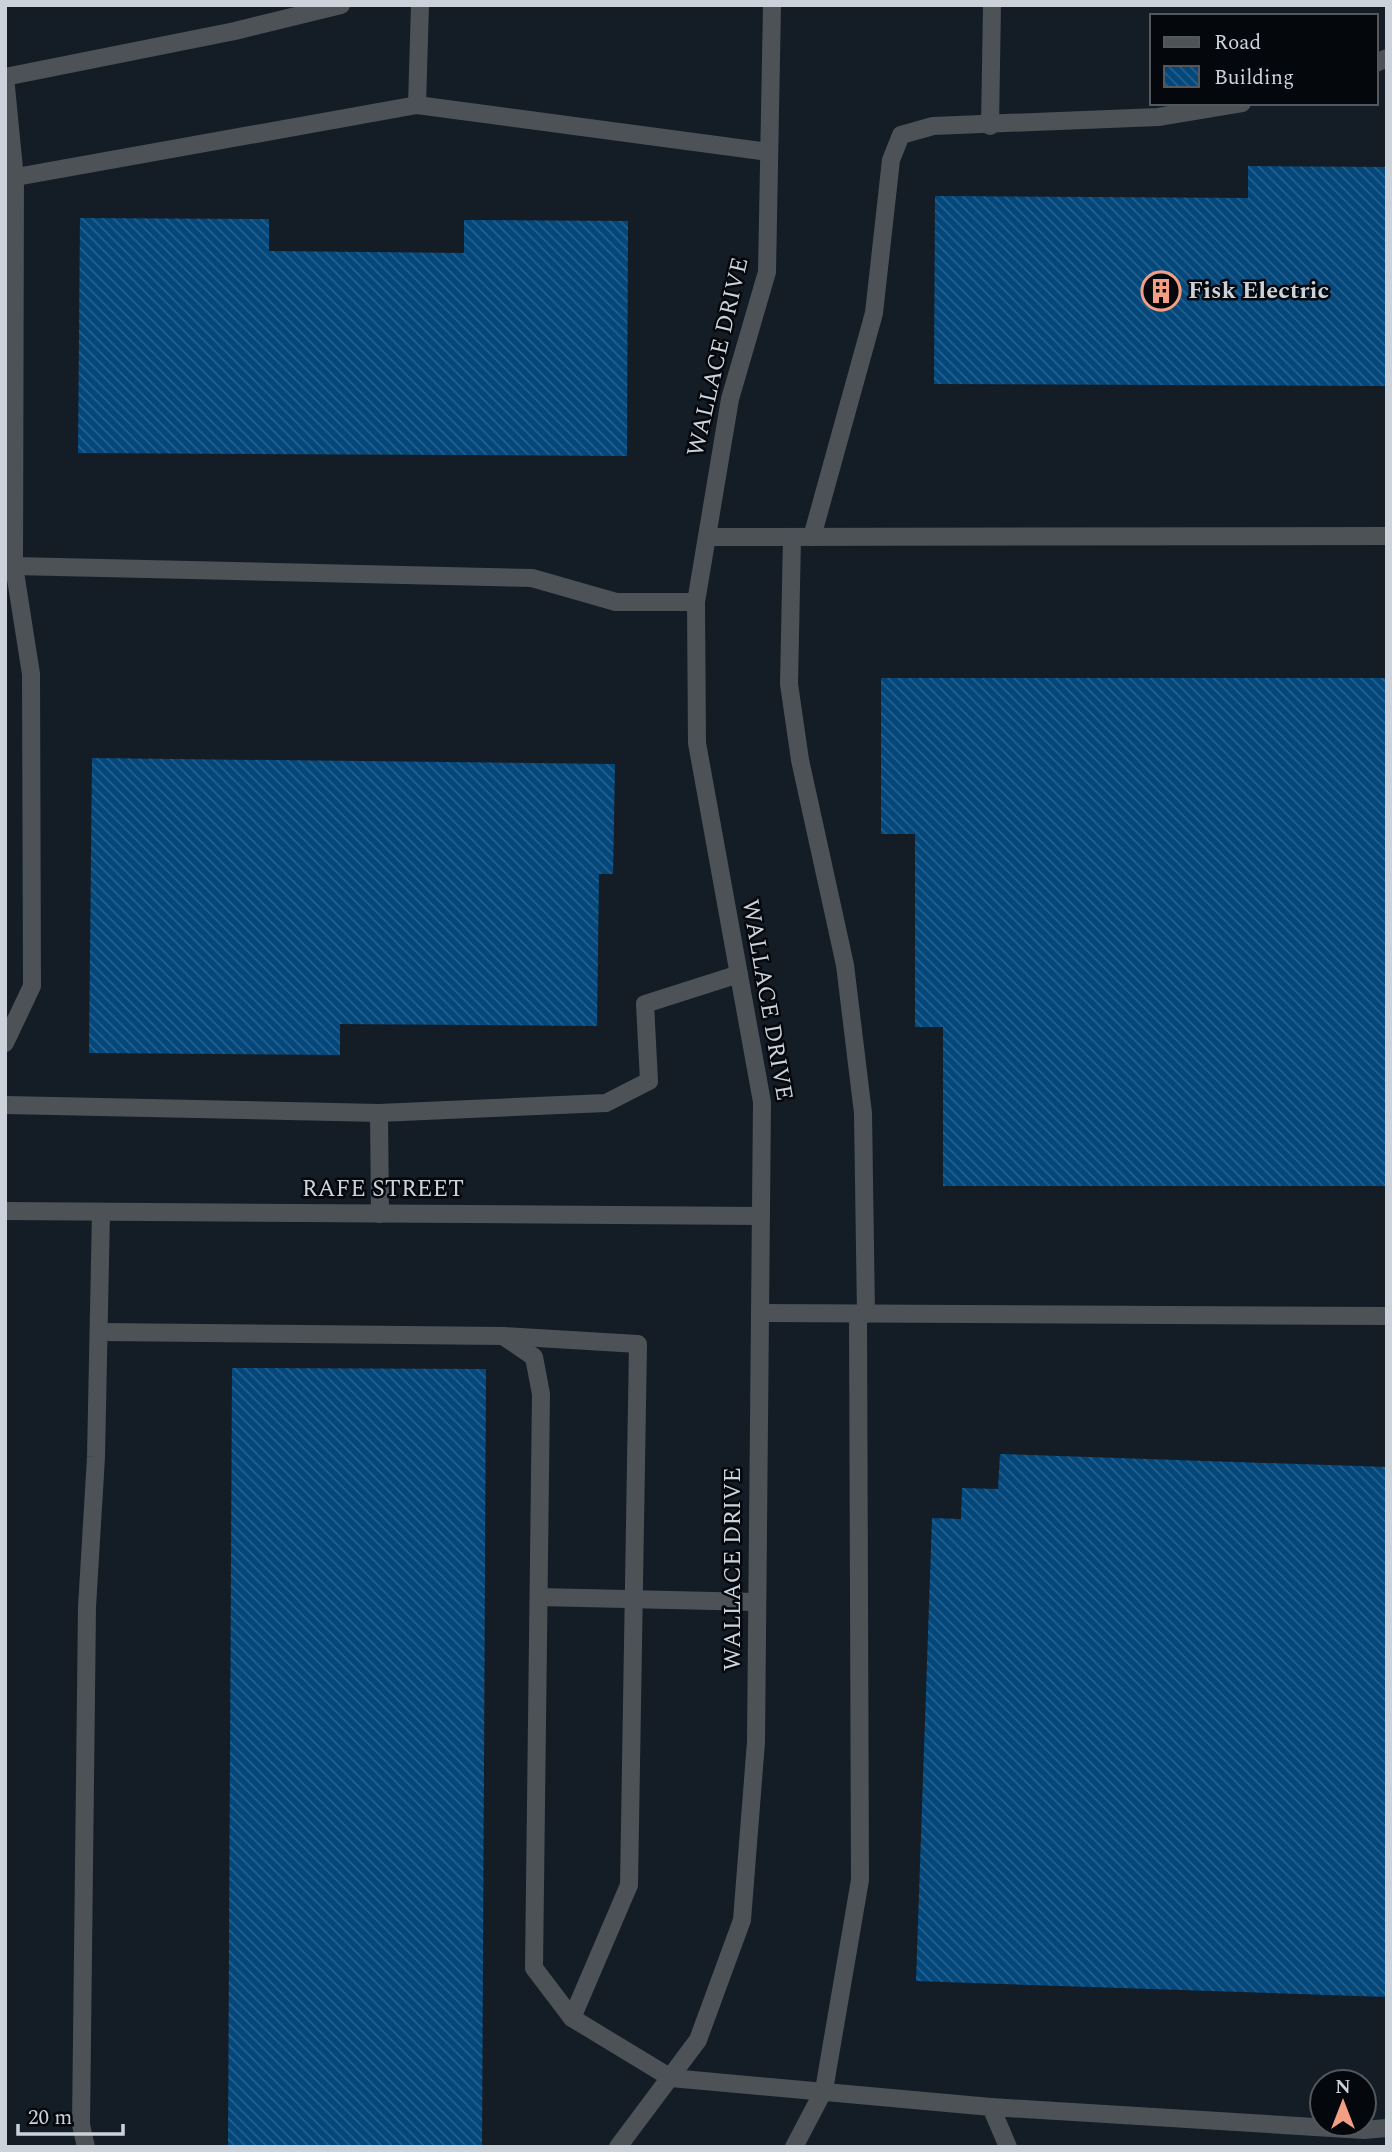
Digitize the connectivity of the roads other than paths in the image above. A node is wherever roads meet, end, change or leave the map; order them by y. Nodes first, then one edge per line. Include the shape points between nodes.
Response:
1 (341, 5) edge
2 (420, 5) edge
3 (772, 5) edge
4 (992, 5) edge
5 (5, 77) edge
6 (417, 105) junction
7 (1230, 105) edge
8 (990, 126) junction
9 (769, 152) junction
10 (10, 179) edge
11 (1387, 536) edge
12 (707, 537) junction
13 (792, 537) junction
14 (813, 537) junction
15 (14, 566) junction
16 (696, 602) junction
17 (739, 974) junction
18 (5, 1043) edge
19 (5, 1105) edge
20 (379, 1113) junction
21 (5, 1211) edge
22 (101, 1212) junction
23 (380, 1214) junction
24 (761, 1216) junction
25 (760, 1313) junction
26 (862, 1314) junction
27 (1387, 1316) edge
28 (99, 1332) junction
29 (503, 1336) junction
30 (539, 1597) junction
31 (634, 1600) junction
32 (757, 1602) junction
33 (572, 2018) junction
34 (671, 2078) junction
35 (824, 2090) junction
36 (990, 2106) junction
37 (1387, 2128) edge
38 (86, 2147) edge
39 (618, 2147) edge
40 (794, 2147) edge
41 (1008, 2147) edge

1 - 5 street
2 - 6 street
3 - 9 street, WALLACE DRIVE
4 - 8 street
5 - 10 street
6 - 9 street
6 - 10 street
7 - 8 street via 1158,117
8 - 14 street via 933,126 901,135 891,160 874,313
9 - 12 street, WALLACE DRIVE via 766,272 730,399
10 - 15 street
11 - 14 street
12 - 13 street
12 - 16 street, WALLACE DRIVE
13 - 14 street
13 - 26 street via 789,684 800,760 845,965 863,1114
15 - 16 street via 532,578 616,602
15 - 18 street via 31,674 32,986
16 - 17 street, WALLACE DRIVE via 696,743
17 - 20 street via 645,1004 649,1081 606,1103
17 - 24 street, WALLACE DRIVE via 762,1102
19 - 20 street
20 - 23 street
21 - 22 street, RAFE STREET
22 - 23 street, RAFE STREET
22 - 28 street
23 - 24 street, RAFE STREET
24 - 25 street, WALLACE DRIVE
25 - 26 street
25 - 32 street, WALLACE DRIVE
26 - 27 street
26 - 35 street via 860,1880
28 - 29 street
28 - 38 street via 87,1607 81,2124
29 - 30 street via 534,1357 541,1394
29 - 31 street via 638,1344
30 - 31 street
30 - 33 street via 534,1969
31 - 32 street
31 - 33 street via 629,1885
32 - 34 street, WALLACE DRIVE via 756,1742 742,1920 698,2040
33 - 34 street
34 - 35 street
34 - 39 street, WALLACE DRIVE
35 - 36 street
35 - 40 street
36 - 37 street
36 - 41 street

